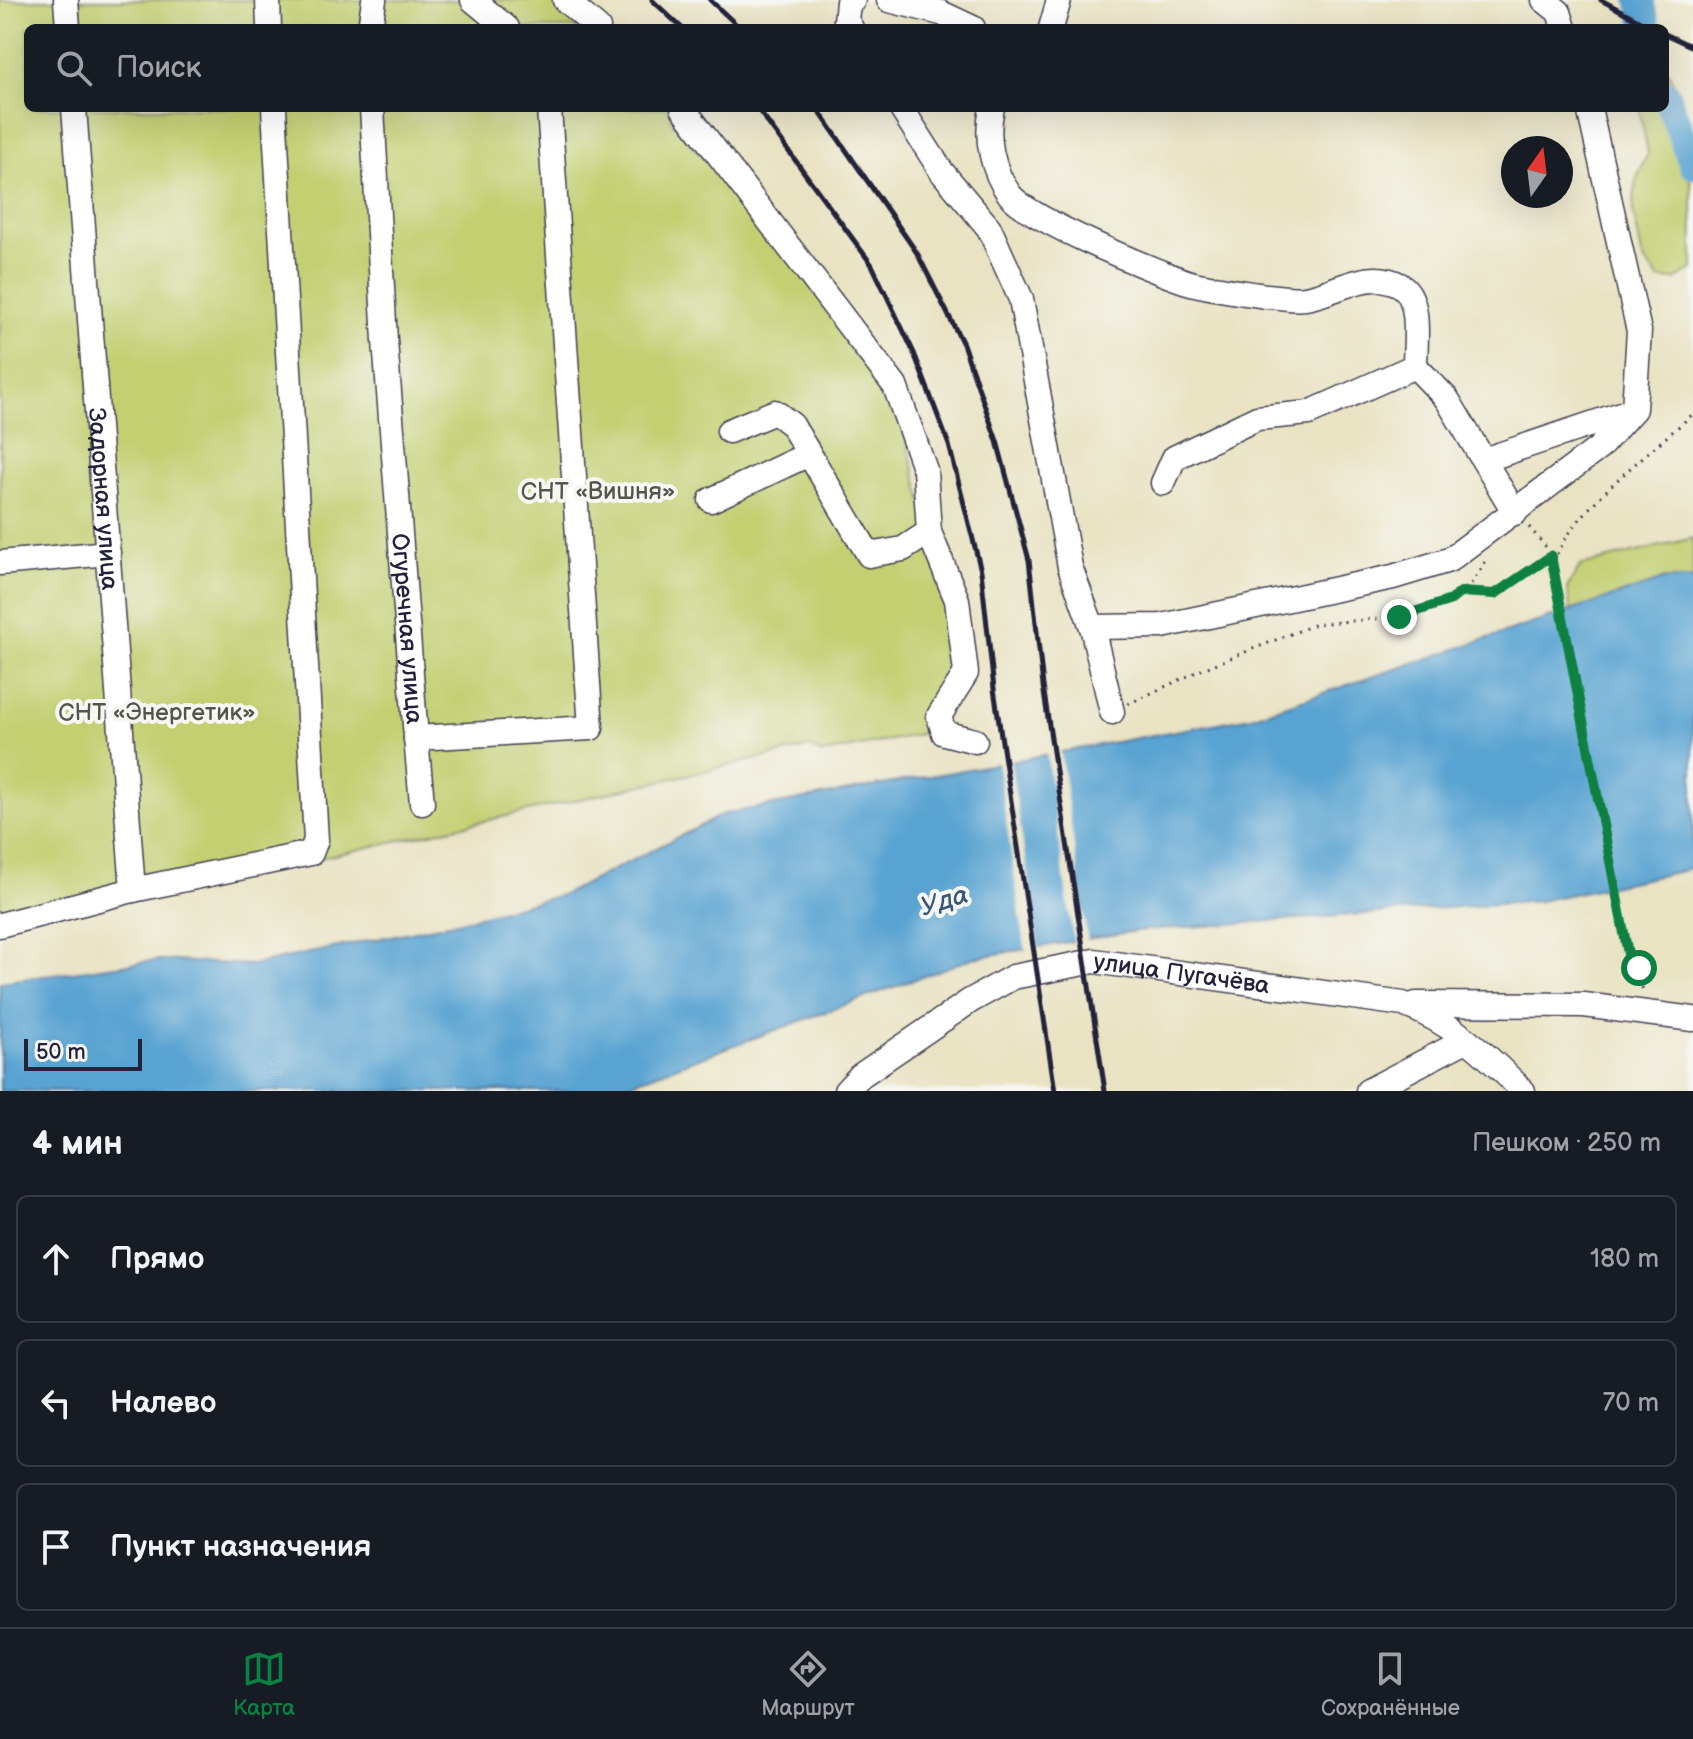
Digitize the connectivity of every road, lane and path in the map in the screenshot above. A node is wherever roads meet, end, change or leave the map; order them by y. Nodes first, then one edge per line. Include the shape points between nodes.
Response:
1 (66, 0) edge
2 (268, 0) edge
3 (374, 0) edge
4 (473, 0) edge
5 (565, 0) edge
6 (853, 0) edge
7 (889, 0) edge
8 (1059, 0) edge
9 (1544, 0) edge
10 (68, 24) edge
11 (269, 24) edge
12 (371, 24) edge
13 (502, 24) edge
14 (593, 24) edge
15 (848, 24) edge
16 (964, 24) edge
17 (1052, 24) edge
18 (1563, 24) edge
19 (74, 112) edge
20 (274, 112) edge
21 (372, 112) edge
22 (549, 112) edge
23 (686, 112) edge
24 (904, 112) edge
25 (992, 112) edge
26 (1590, 112) edge
27 (1415, 366) junction
28 (1634, 409) junction
29 (1693, 414) edge
30 (729, 431) dead end
31 (809, 454) junction
32 (1484, 460) junction
33 (1163, 483) dead end
34 (711, 500) dead end
35 (1515, 513) junction
36 (929, 532) junction
37 (1494, 547) dead end
38 (108, 553) junction
39 (1554, 558) junction
40 (0, 563) edge
41 (1461, 592) junction
42 (1092, 627) junction
43 (1112, 712) joint
44 (416, 738) junction
45 (975, 741) dead end
46 (422, 803) dead end
47 (133, 890) junction
48 (0, 925) edge
49 (1638, 966) dead end
50 (1631, 967) junction
51 (1403, 1004) junction
52 (1656, 1014) junction
53 (1693, 1019) edge
54 (1466, 1040) junction
55 (846, 1091) edge
56 (1368, 1091) edge
57 (1523, 1091) edge

1 - 10 street
2 - 11 street
3 - 12 street
4 - 13 street
5 - 14 street
6 - 15 street via 848,2
7 - 16 street
8 - 17 street
9 - 18 street via 1559,12
19 - 38 street, Задорная улица
20 - 47 street via 316,840 311,853
21 - 44 street, Огуречная улица
22 - 44 street, Огуречная улица via 591,728
23 - 36 street via 895,386 925,470
24 - 42 street via 942,172 989,228 1021,299 1070,567
25 - 27 street via 995,170 1012,196 1036,217 1187,282 1304,299 1354,281 1401,285 1415,324
26 - 28 street via 1639,331
27 - 32 street via 1447,399
27 - 33 street via 1309,413 1257,418 1229,430 1174,458
28 - 32 street
28 - 35 street via 1599,448
29 - 39 path via 1600,497
30 - 31 street via 775,412 792,425
31 - 34 street
31 - 36 street via 869,555 903,549
32 - 35 street
35 - 39 path
35 - 42 street via 1449,560 1393,577 1162,626
36 - 45 street via 957,600 966,673 939,716 944,733
37 - 41 path
38 - 40 street
38 - 47 street, Задорная улица
39 - 41 path via 1495,594
39 - 50 path
41 - 43 path via 1399,617 1316,624
42 - 43 street
44 - 46 street
47 - 48 street
49 - 50 path
50 - 52 path
51 - 52 street via 1584,1005
51 - 54 street, улица Пугачёва via 1438,1018
51 - 55 street, улица Пугачёва via 1094,961 1013,977 860,1076
52 - 53 street
54 - 56 street
54 - 57 street, улица Пугачёва

